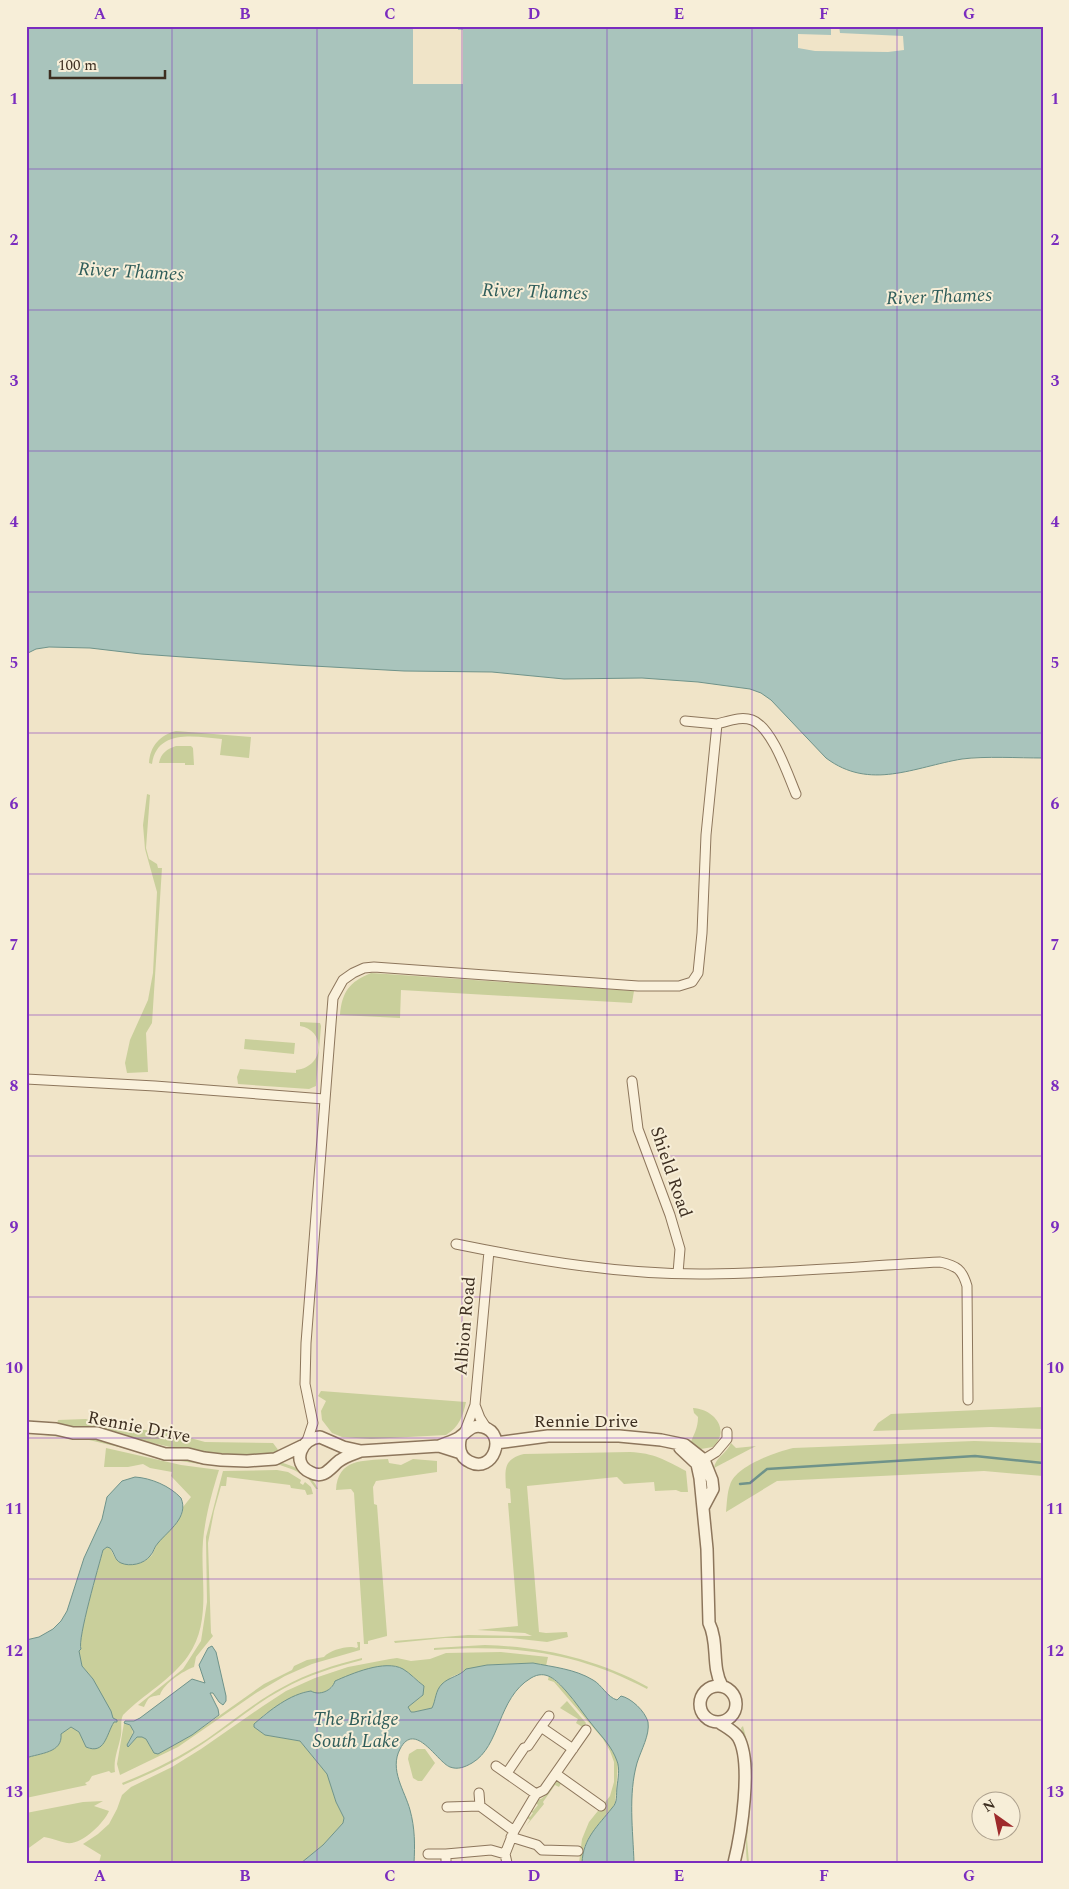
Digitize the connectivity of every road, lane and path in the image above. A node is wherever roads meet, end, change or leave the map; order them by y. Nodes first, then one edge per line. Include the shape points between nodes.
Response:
1 (685, 721) dead end
2 (718, 724) junction
3 (796, 794) dead end
4 (26, 1079) edge
5 (632, 1081) dead end
6 (324, 1099) junction
7 (456, 1244) dead end
8 (489, 1251) junction
9 (678, 1273) junction
10 (968, 1400) dead end
11 (475, 1404) junction
12 (312, 1418) junction
13 (26, 1427) edge
14 (487, 1429) junction
15 (727, 1432) dead end
16 (463, 1434) junction
17 (329, 1441) junction
18 (496, 1442) junction
19 (304, 1444) junction
20 (438, 1446) junction
21 (361, 1451) junction
22 (460, 1453) junction
23 (275, 1459) junction
24 (700, 1462) junction
25 (336, 1464) junction
26 (304, 1467) junction
27 (709, 1623) junction
28 (722, 1686) junction
29 (706, 1690) junction
30 (735, 1711) junction
31 (548, 1716) dead end
32 (720, 1722) junction
33 (541, 1727) junction
34 (586, 1730) dead end
35 (738, 1736) junction
36 (573, 1749) junction
37 (496, 1766) dead end
38 (507, 1773) junction
39 (556, 1774) junction
40 (479, 1793) dead end
41 (536, 1794) junction
42 (480, 1806) junction
43 (600, 1806) dead end
44 (447, 1807) dead end
45 (512, 1834) junction
46 (739, 1843) junction
47 (578, 1851) dead end
48 (428, 1854) dead end
49 (446, 1858) edge
50 (506, 1858) edge
51 (734, 1863) edge
52 (742, 1863) edge

1 - 2 street
2 - 3 street via 737,719 753,720 764,728
2 - 6 street via 706,835 698,973 692,982 679,986 638,986 364,968 344,980 333,998
4 - 6 street
5 - 9 street, Shield Road via 638,1130 680,1249
6 - 12 street via 306,1343 306,1384
7 - 8 street
8 - 9 street via 580,1266
8 - 11 street, Albion Road
9 - 10 street via 725,1274 940,1262 953,1265 963,1274 968,1286
11 - 14 street
11 - 16 street, Albion Road
12 - 17 street
12 - 19 street
13 - 23 street, Rennie Drive via 98,1433 165,1454 247,1461
14 - 16 street, Rennie Drive via 476,1426
14 - 18 street
15 - 24 street via 727,1439 716,1452
16 - 20 street, Rennie Drive
16 - 22 street via 459,1442
17 - 19 street, Rennie Drive via 315,1437
17 - 21 street, Rennie Drive
17 - 25 street via 338,1453
18 - 22 street, Rennie Drive via 493,1456 481,1464 469,1462
18 - 24 street, Rennie Drive via 548,1436 619,1436 676,1443
19 - 23 street, Rennie Drive
19 - 26 street via 300,1457
20 - 21 street, Rennie Drive
20 - 22 street, Rennie Drive
21 - 25 street, Rennie Drive
23 - 26 street, Rennie Drive
24 - 27 street
25 - 26 street, Rennie Drive via 323,1474 312,1474
27 - 28 street via 713,1631 716,1674
27 - 29 street via 705,1631
28 - 29 street
28 - 30 street via 733,1693 737,1704
29 - 32 street via 700,1699 701,1710 708,1720
30 - 32 street via 727,1721
30 - 35 street
31 - 33 street
32 - 35 street
33 - 36 street
33 - 38 street
34 - 36 street
35 - 46 street via 746,1766
36 - 39 street
37 - 38 street
38 - 41 street
39 - 41 street via 544,1790
39 - 43 street
40 - 42 street
41 - 45 street
42 - 44 street
42 - 45 street
45 - 47 street via 542,1850
45 - 50 street
46 - 51 street
46 - 52 street
48 - 49 street
49 - 50 street via 491,1850

